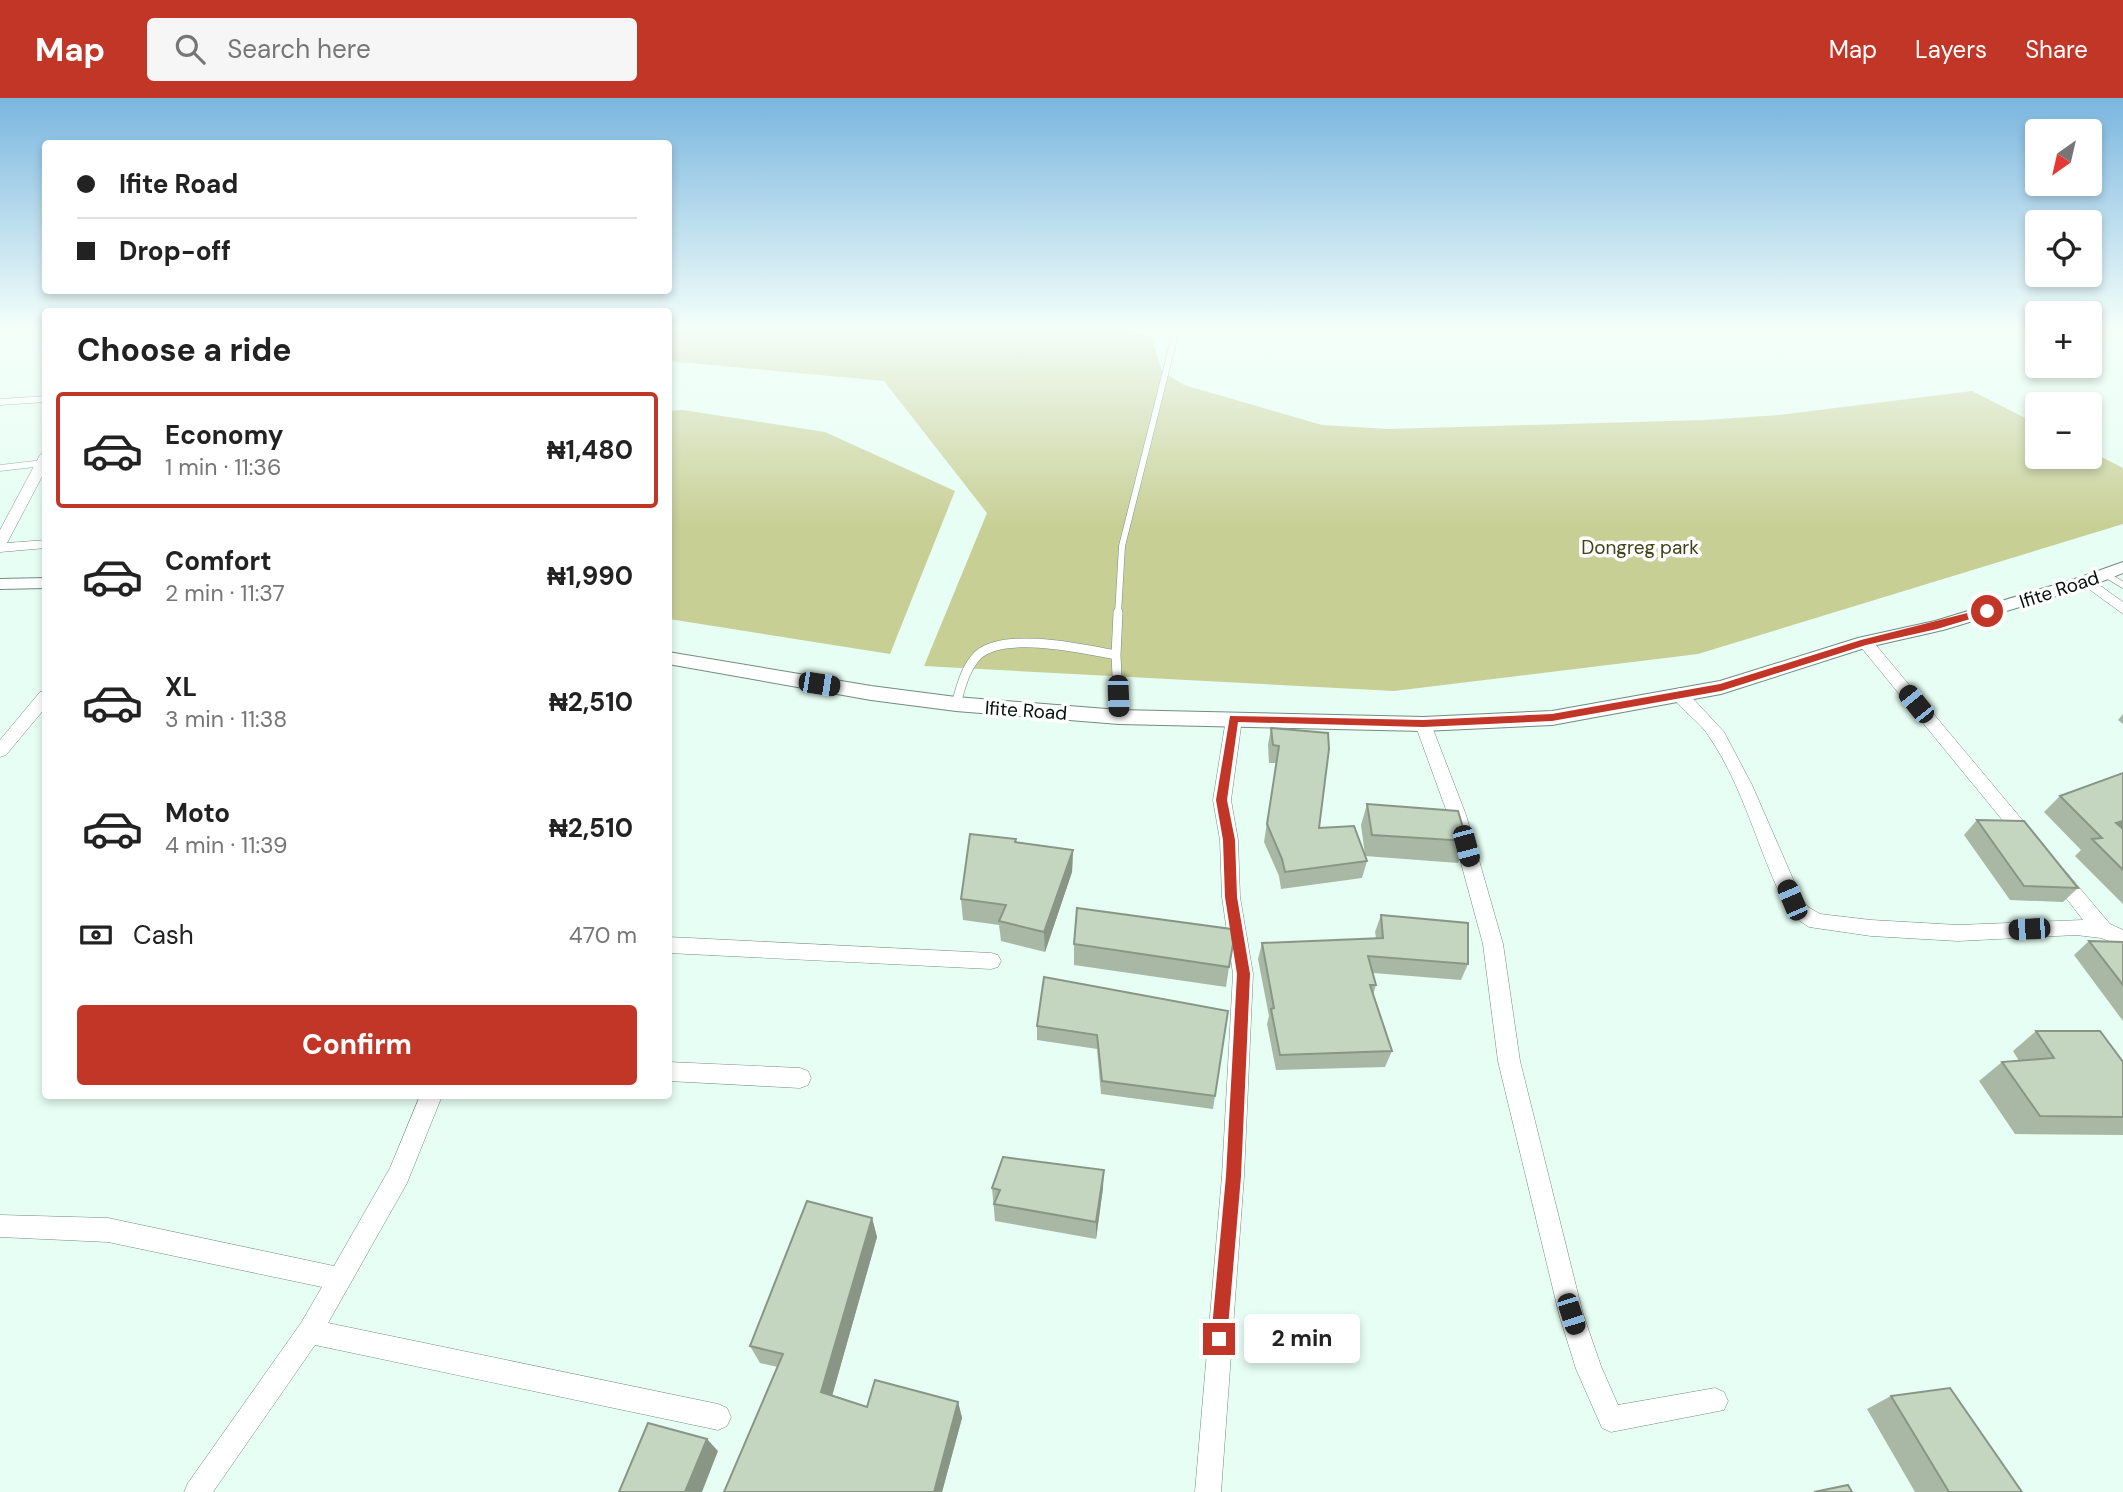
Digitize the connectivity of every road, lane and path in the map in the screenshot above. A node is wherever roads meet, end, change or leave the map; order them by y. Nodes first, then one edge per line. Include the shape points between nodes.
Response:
1 (1160, 396) edge
2 (42, 399) edge
3 (0, 402) edge
4 (42, 459) edge
5 (42, 463) edge
6 (0, 468) edge
7 (42, 544) edge
8 (0, 546) edge
9 (2105, 574) edge
10 (42, 583) edge
11 (0, 584) edge
12 (2123, 585) edge
13 (2123, 609) edge
14 (1865, 642) junction
15 (1116, 655) junction
16 (672, 659) edge
17 (1679, 694) junction
18 (42, 700) edge
19 (956, 704) junction
20 (1119, 717) junction
21 (1234, 719) junction
22 (1423, 724) junction
23 (6, 735) edge
24 (0, 751) edge
25 (2104, 930) junction
26 (2123, 938) edge
27 (672, 946) edge
28 (991, 961) dead end
29 (672, 1071) edge
30 (800, 1078) dead end
31 (430, 1099) edge
32 (0, 1226) edge
33 (340, 1279) junction
34 (310, 1332) junction
35 (1715, 1401) dead end
36 (718, 1417) dead end
37 (197, 1492) edge
38 (1208, 1492) edge

1 - 15 lane via 1122,546
2 - 3 lane
4 - 6 lane
5 - 8 street
7 - 8 street
9 - 12 lane
9 - 13 street
9 - 14 street, Ifite Road via 1937,626
10 - 11 street
14 - 17 street, Ifite Road via 1721,687
14 - 25 street
15 - 19 lane via 1066,645 983,650 970,664
15 - 20 lane
16 - 19 street, Ifite Road
17 - 22 street, Ifite Road via 1552,718
17 - 25 street via 1716,732 1792,900 1816,921 1958,933 2076,927
18 - 23 street
19 - 20 street, Ifite Road
20 - 21 street, Ifite Road
21 - 22 street, Ifite Road
21 - 38 street via 1222,800 1243,974 1233,1176
22 - 35 street via 1457,815 1493,944 1508,1061 1589,1369 1611,1419
23 - 24 street
25 - 26 street
27 - 28 street
29 - 30 street
31 - 33 street via 399,1175
32 - 33 street via 108,1230
33 - 34 street
34 - 36 street
34 - 37 street

